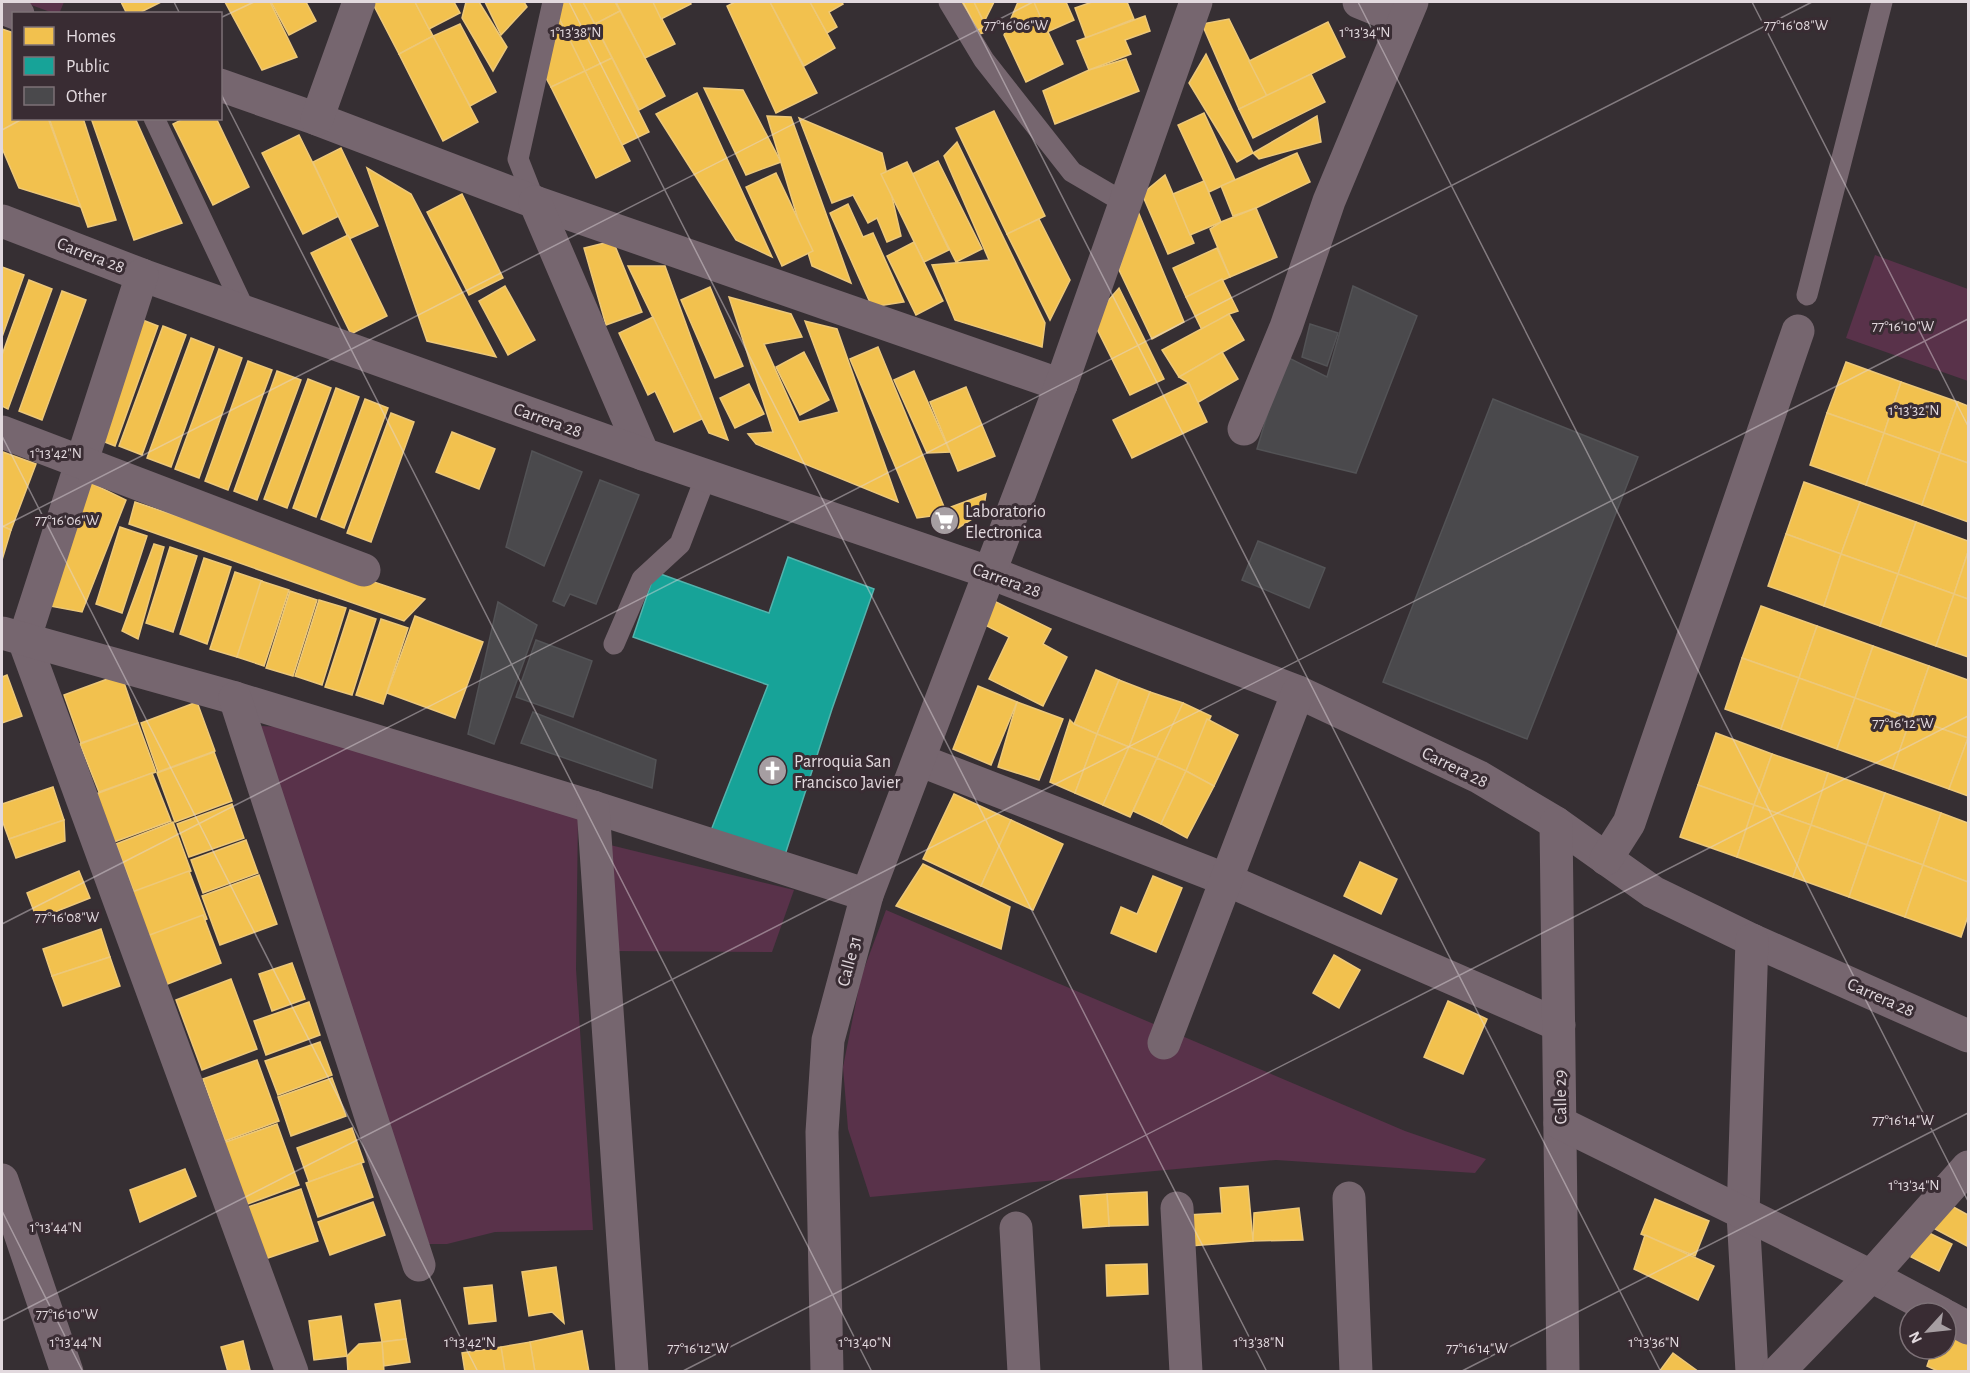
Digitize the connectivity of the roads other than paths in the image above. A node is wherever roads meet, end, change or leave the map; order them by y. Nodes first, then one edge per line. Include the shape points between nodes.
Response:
1 (359, 2) edge
2 (553, 2) edge
3 (949, 2) edge
4 (1196, 2) edge
5 (1359, 2) edge
6 (1882, 2) edge
7 (1408, 11) edge
8 (222, 86) edge
9 (317, 119) junction
10 (155, 120) edge
11 (535, 202) junction
12 (1125, 203) junction
13 (2, 221) edge
14 (142, 275) junction
15 (1807, 295) dead end
16 (246, 313) junction
17 (1798, 331) dead end
18 (1061, 386) junction
19 (1244, 429) dead end
20 (2, 432) edge
21 (643, 454) junction
22 (81, 463) junction
23 (706, 476) junction
24 (364, 570) dead end
25 (991, 573) junction
26 (13, 637) edge
27 (614, 644) dead end
28 (1298, 692) junction
29 (235, 698) junction
30 (919, 760) junction
31 (593, 807) junction
32 (1556, 823) junction
33 (1606, 859) junction
34 (1227, 880) junction
35 (867, 895) junction
36 (1752, 940) junction
37 (1559, 1025) junction
38 (1968, 1036) edge
39 (1164, 1043) dead end
40 (1560, 1123) junction
41 (1968, 1167) edge
42 (2, 1180) edge
43 (1349, 1198) dead end
44 (1177, 1208) dead end
45 (1743, 1214) junction
46 (1016, 1228) dead end
47 (419, 1264) dead end
48 (1870, 1276) junction
49 (1918, 1301) edge
50 (67, 1371) edge
51 (292, 1371) edge
52 (632, 1371) edge
53 (827, 1371) edge
54 (1024, 1371) edge
55 (1186, 1371) edge
56 (1356, 1371) edge
57 (1563, 1371) edge
58 (1752, 1371) edge
59 (1778, 1371) edge

1 - 9 street
2 - 11 lane via 518,159
3 - 12 lane via 984,60 1072,172
4 - 12 street, Calle 31
5 - 7 street
6 - 15 lane
7 - 19 street via 1329,201 1286,327
8 - 9 street
9 - 11 street
10 - 16 lane
11 - 18 street
11 - 21 street
12 - 18 street, Calle 31
13 - 14 street, Carrera 28
14 - 16 street, Carrera 28
14 - 22 street
16 - 21 street, Carrera 28
17 - 33 street via 1629,823
18 - 25 street, Calle 31
20 - 22 street
21 - 23 street, Carrera 28
22 - 24 street
22 - 26 street
23 - 25 street, Carrera 28
23 - 27 lane via 680,544 642,579
25 - 28 street, Carrera 28
25 - 30 street, Calle 31
26 - 29 street
26 - 51 street
28 - 32 street, Carrera 28 via 1479,777
28 - 34 street
29 - 31 street
29 - 47 street
30 - 34 street
30 - 35 street, Calle 31
31 - 35 street
31 - 52 street
32 - 33 street, Carrera 28
32 - 37 street, Calle 29
33 - 36 street, Carrera 28 via 1653,891
34 - 37 street
34 - 39 street
35 - 53 street, Calle 31 via 828,1040 822,1132
36 - 38 street, Carrera 28
36 - 45 street
37 - 40 street, Calle 29
40 - 45 street
40 - 57 street, Calle 29
41 - 48 street
42 - 50 street
43 - 56 street
44 - 55 street
45 - 48 street
45 - 58 street
46 - 54 street
48 - 49 street
48 - 59 street

